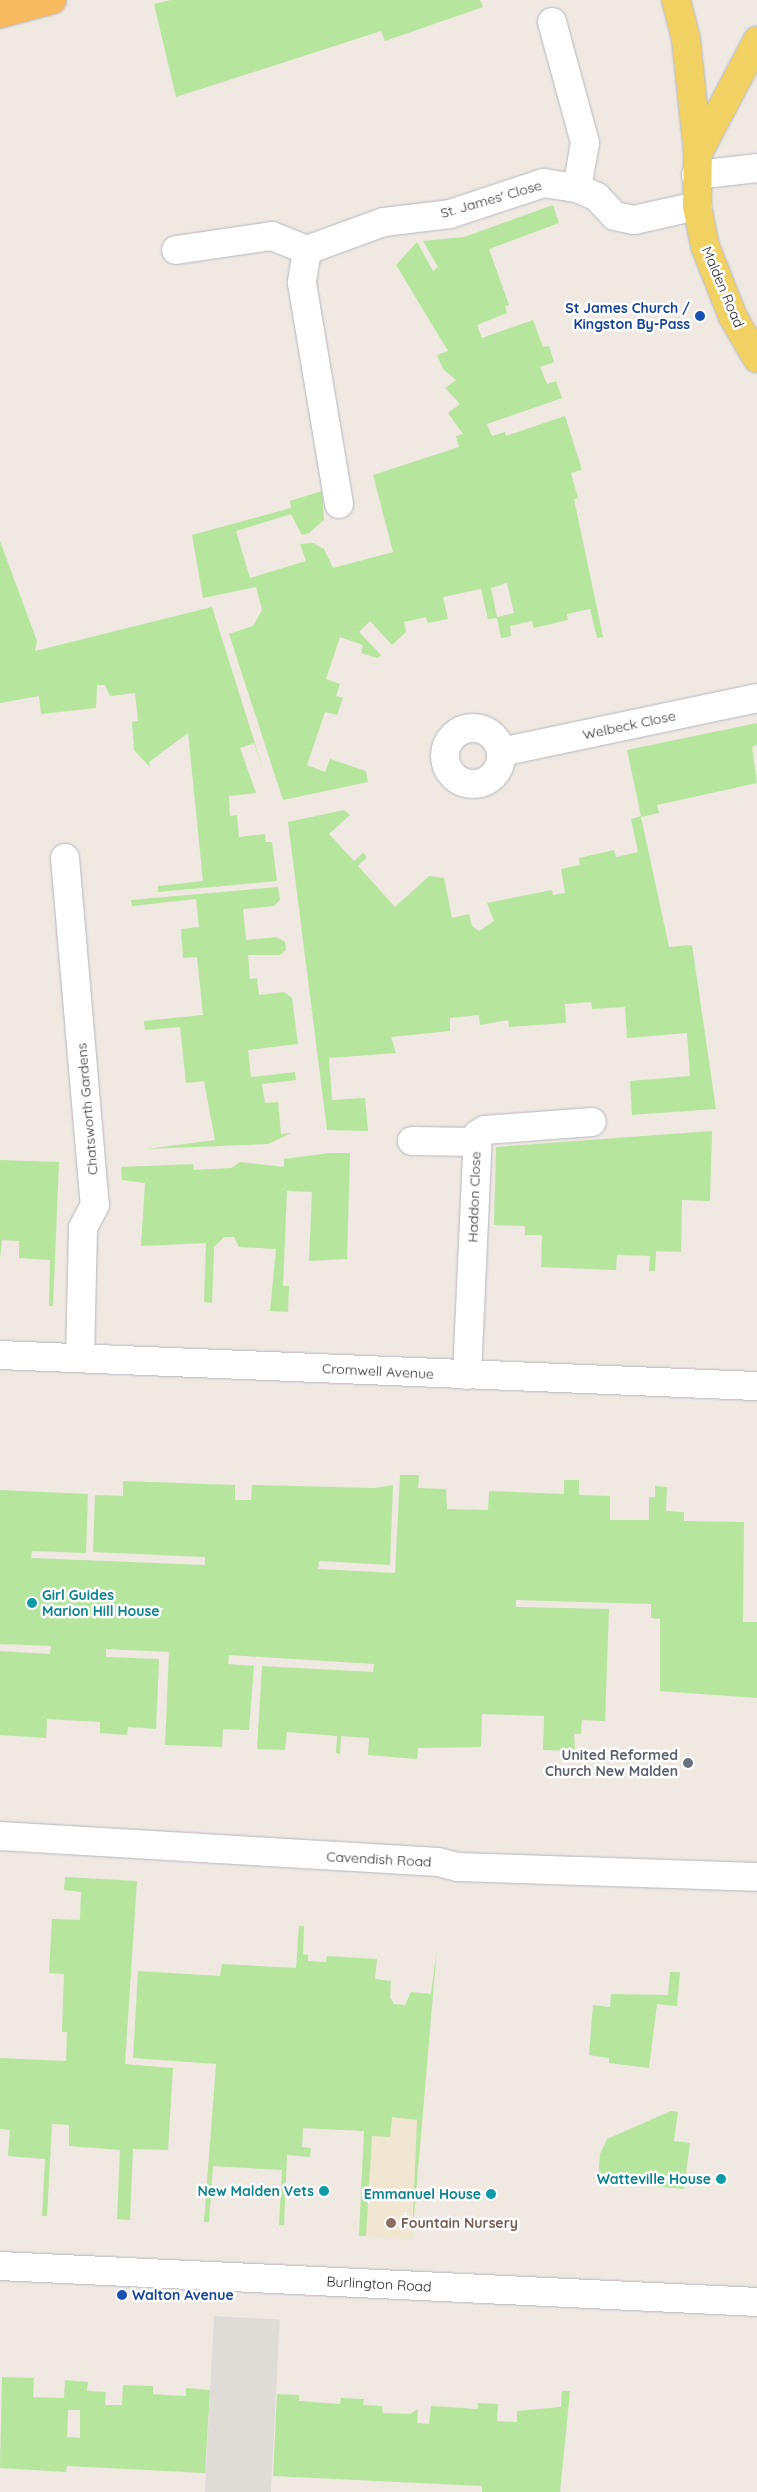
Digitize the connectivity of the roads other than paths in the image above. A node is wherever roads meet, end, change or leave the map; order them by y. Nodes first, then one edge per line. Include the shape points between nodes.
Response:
1 (52, 0) edge
2 (676, 0) edge
3 (0, 14) edge
4 (552, 22) dead end
5 (757, 41) edge
6 (697, 164) junction
7 (757, 168) edge
8 (577, 188) junction
9 (696, 206) junction
10 (176, 250) dead end
11 (307, 250) junction
12 (757, 358) edge
13 (339, 504) dead end
14 (757, 698) edge
15 (501, 752) dead end
16 (64, 858) dead end
17 (592, 1122) dead end
18 (412, 1141) dead end
19 (476, 1142) junction
20 (0, 1355) edge
21 (80, 1358) junction
22 (467, 1375) junction
23 (757, 1386) edge
24 (0, 1836) edge
25 (757, 1877) edge
26 (0, 2266) edge
27 (757, 2302) edge

1 - 3 highway
2 - 6 main road, Malden Road via 686,39
4 - 8 street via 585,143
5 - 6 main road, Malden Road
6 - 7 street
6 - 9 main road, Malden Road
8 - 9 street, St. James' Close via 597,197 615,216 634,220
8 - 11 street, St. James' Close via 544,183 450,214 384,222
9 - 12 main road, Malden Road via 712,268
10 - 11 street via 272,236
11 - 13 street via 302,283
14 - 15 street, Welbeck Close
16 - 21 street, Chatsworth Gardens via 95,1205 84,1228
17 - 19 street, Haddon Close via 484,1130
18 - 19 street
19 - 22 street, Haddon Close
20 - 21 street, Cromwell Avenue
21 - 22 street, Cromwell Avenue
22 - 23 street, Cromwell Avenue
24 - 25 street, Cavendish Road via 438,1862 458,1867
26 - 27 street, Burlington Road

